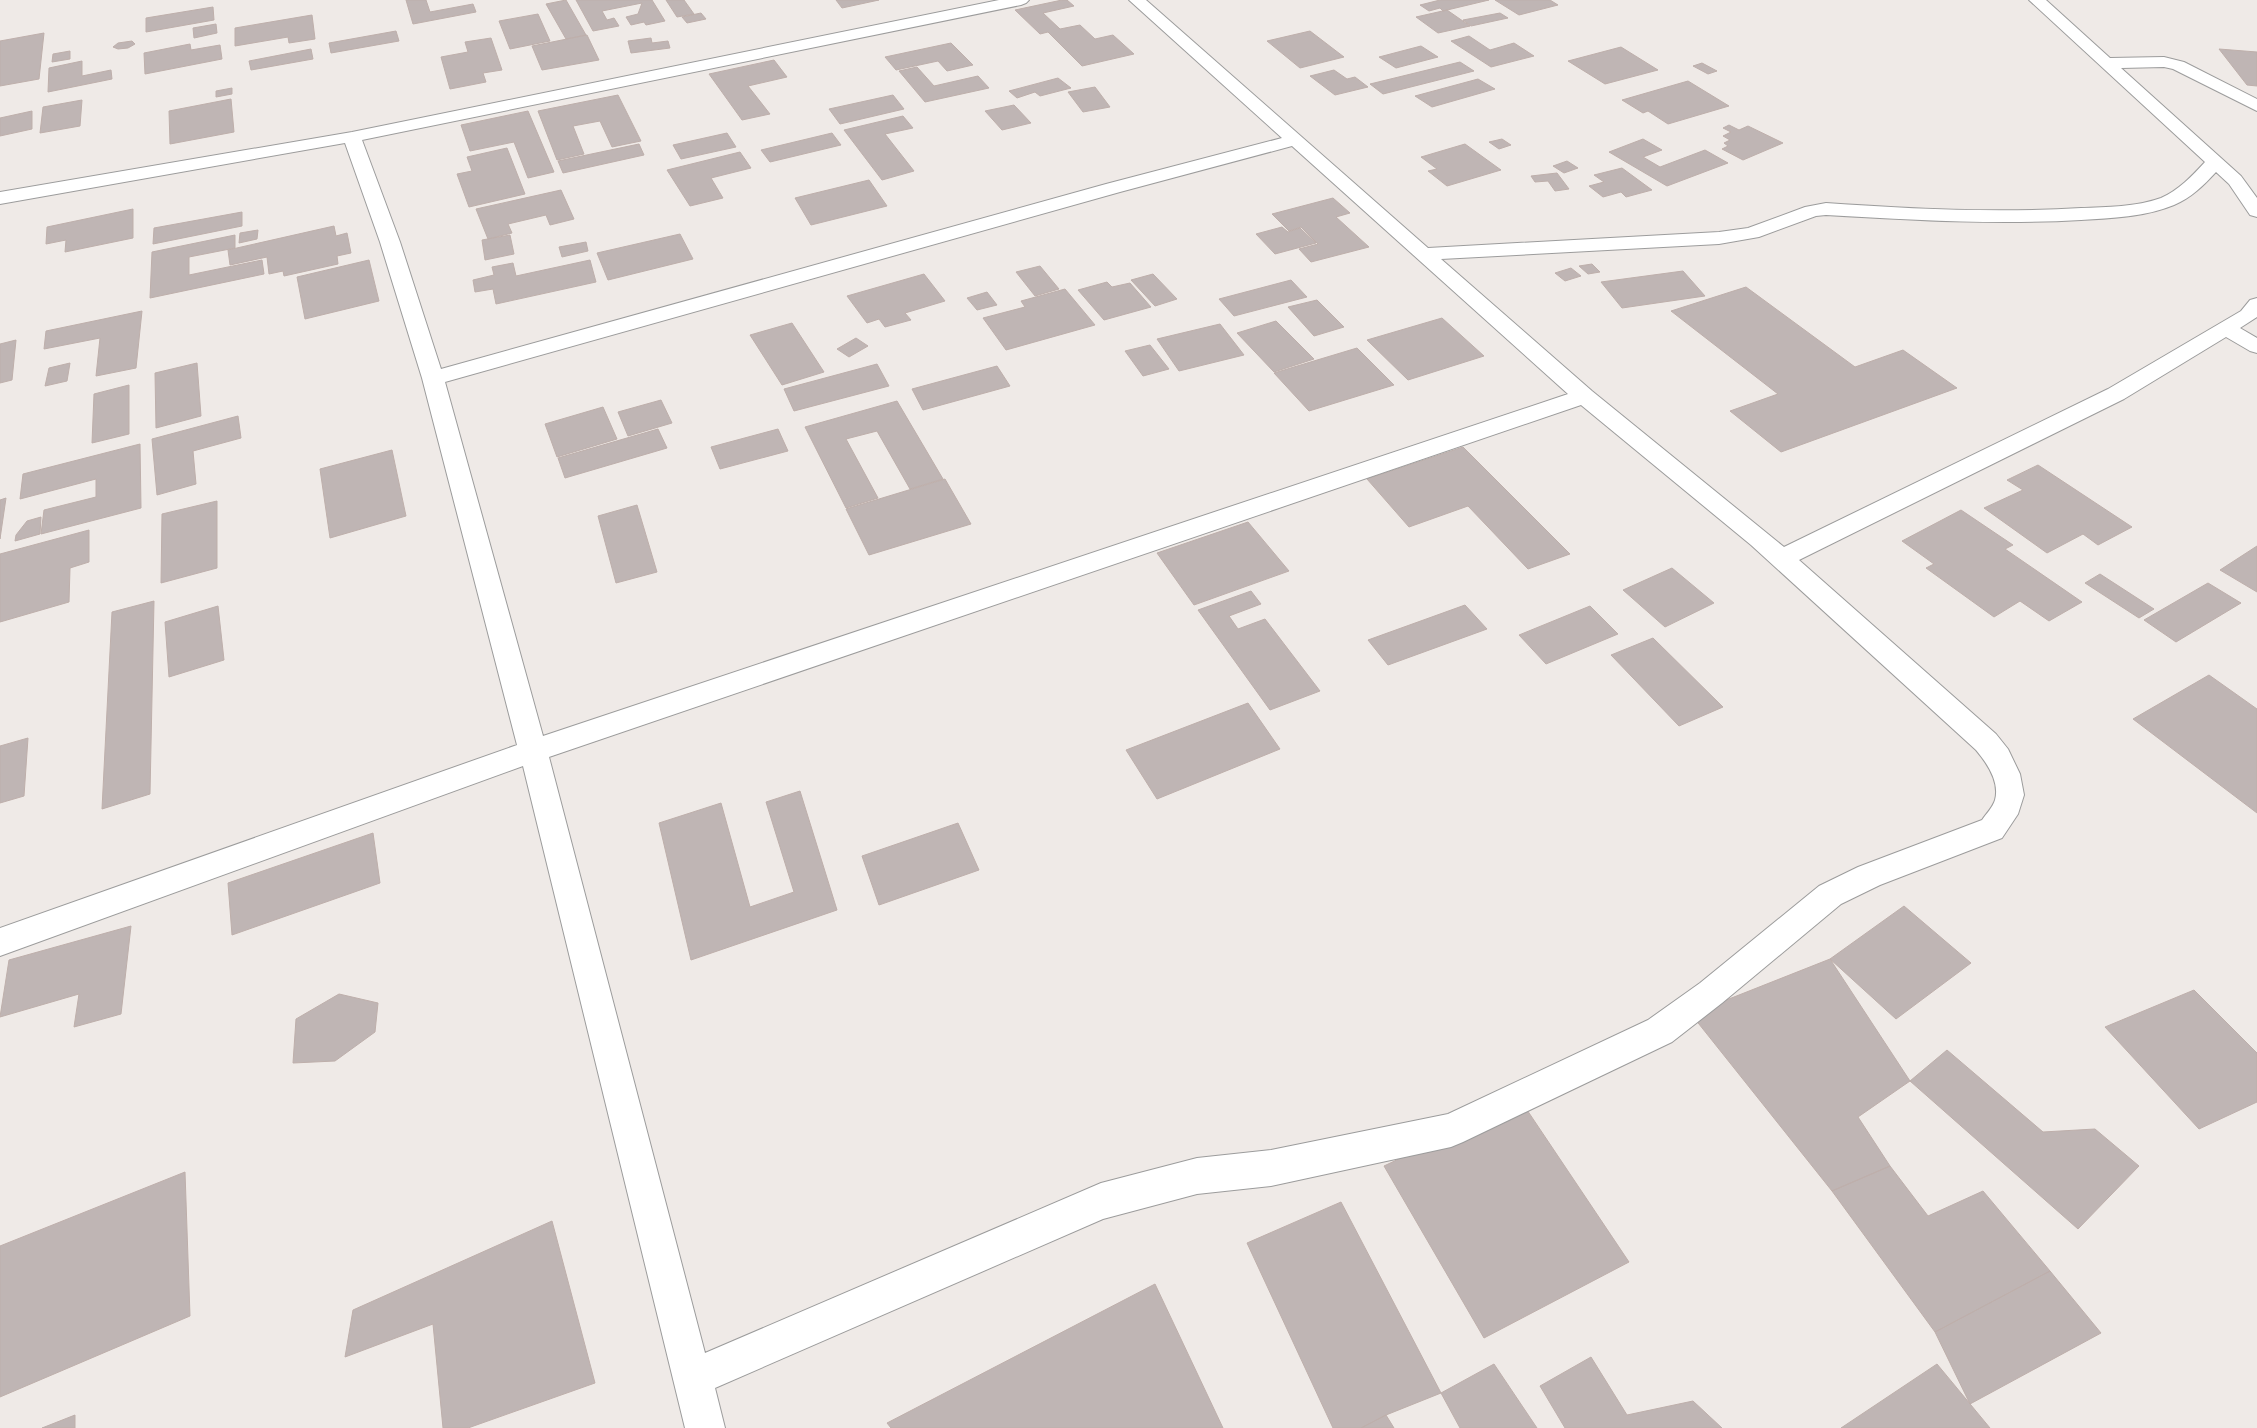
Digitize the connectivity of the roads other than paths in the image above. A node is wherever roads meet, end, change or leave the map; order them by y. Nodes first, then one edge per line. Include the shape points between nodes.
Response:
1 (1020, 0) edge
2 (1137, 0) edge
3 (2037, 0) edge
4 (2106, 63) junction
5 (2257, 106) edge
6 (352, 137) junction
7 (1294, 140) junction
8 (2215, 162) junction
9 (2251, 192) edge
10 (0, 198) edge
11 (2257, 211) edge
12 (1423, 254) junction
13 (2257, 304) edge
14 (2226, 328) junction
15 (2257, 347) edge
16 (433, 378) junction
17 (1584, 396) junction
18 (1782, 558) junction
19 (533, 751) junction
20 (0, 942) edge
21 (693, 1378) junction
22 (705, 1428) edge

1 - 6 street
2 - 7 street
3 - 4 street
4 - 5 street via 2164,62 2178,65
4 - 8 street
6 - 10 street
6 - 16 street via 390,242
7 - 12 street
7 - 16 street
8 - 9 street
8 - 12 street via 2181,195 2167,202 2128,210 2072,215 1981,216 1826,209 1752,233 1719,238
9 - 11 street
12 - 17 street
13 - 14 street via 2248,315
14 - 15 street
14 - 18 street via 2116,394
16 - 19 street
17 - 18 street
17 - 19 street
18 - 21 street via 1986,742 1998,757 2006,774 2010,795 2008,806 1992,829 1869,876 1830,895 1660,1031 1451,1130 1271,1168 1197,1176 1101,1201
19 - 20 street
19 - 21 street
21 - 22 street

